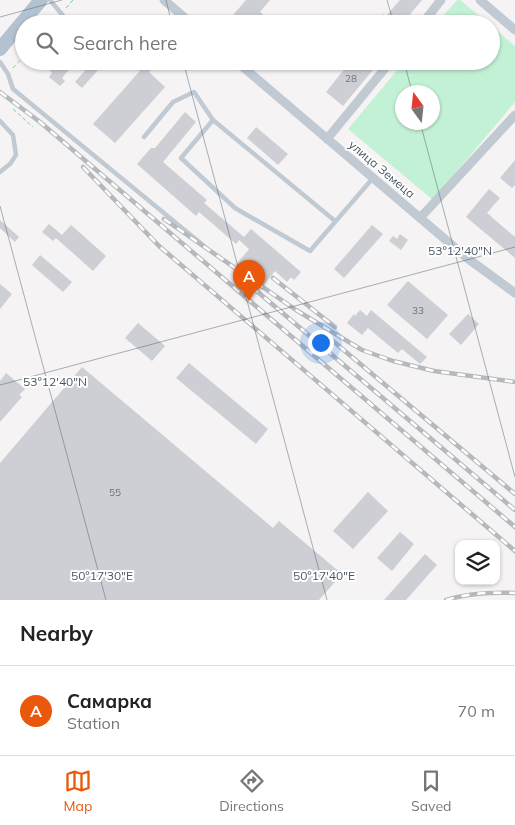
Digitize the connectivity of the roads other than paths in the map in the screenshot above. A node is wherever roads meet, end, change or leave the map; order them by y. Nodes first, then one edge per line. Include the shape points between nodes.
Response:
1 (40, 0) edge
2 (50, 0) edge
3 (164, 0) edge
4 (441, 0) edge
5 (480, 0) edge
6 (31, 15) edge
7 (62, 15) edge
8 (182, 15) edge
9 (429, 15) edge
10 (499, 15) edge
11 (500, 16) edge
12 (515, 28) edge
13 (15, 39) edge
14 (0, 49) edge
15 (0, 62) edge
16 (246, 70) edge
17 (384, 70) edge
18 (515, 115) edge
19 (213, 120) junction
20 (0, 121) edge
21 (144, 137) dead end
22 (327, 139) junction
23 (0, 172) edge
24 (373, 178) junction
25 (420, 218) junction
26 (335, 221) junction
27 (204, 246) dead end
28 (515, 293) edge

1 - 6 main road
2 - 7 lane
3 - 8 street
4 - 9 street
5 - 10 street
11 - 12 street
13 - 14 main road
15 - 27 lane via 13,89
16 - 22 street, улица Земеца
17 - 22 street
18 - 25 street
19 - 21 lane via 194,92 173,102
19 - 26 lane
19 - 26 lane via 182,158 235,208 310,251
20 - 23 lane via 13,135 16,155
22 - 24 street, улица Земеца
24 - 25 street, улица Земеца
24 - 26 lane
25 - 28 street, улица Земеца

